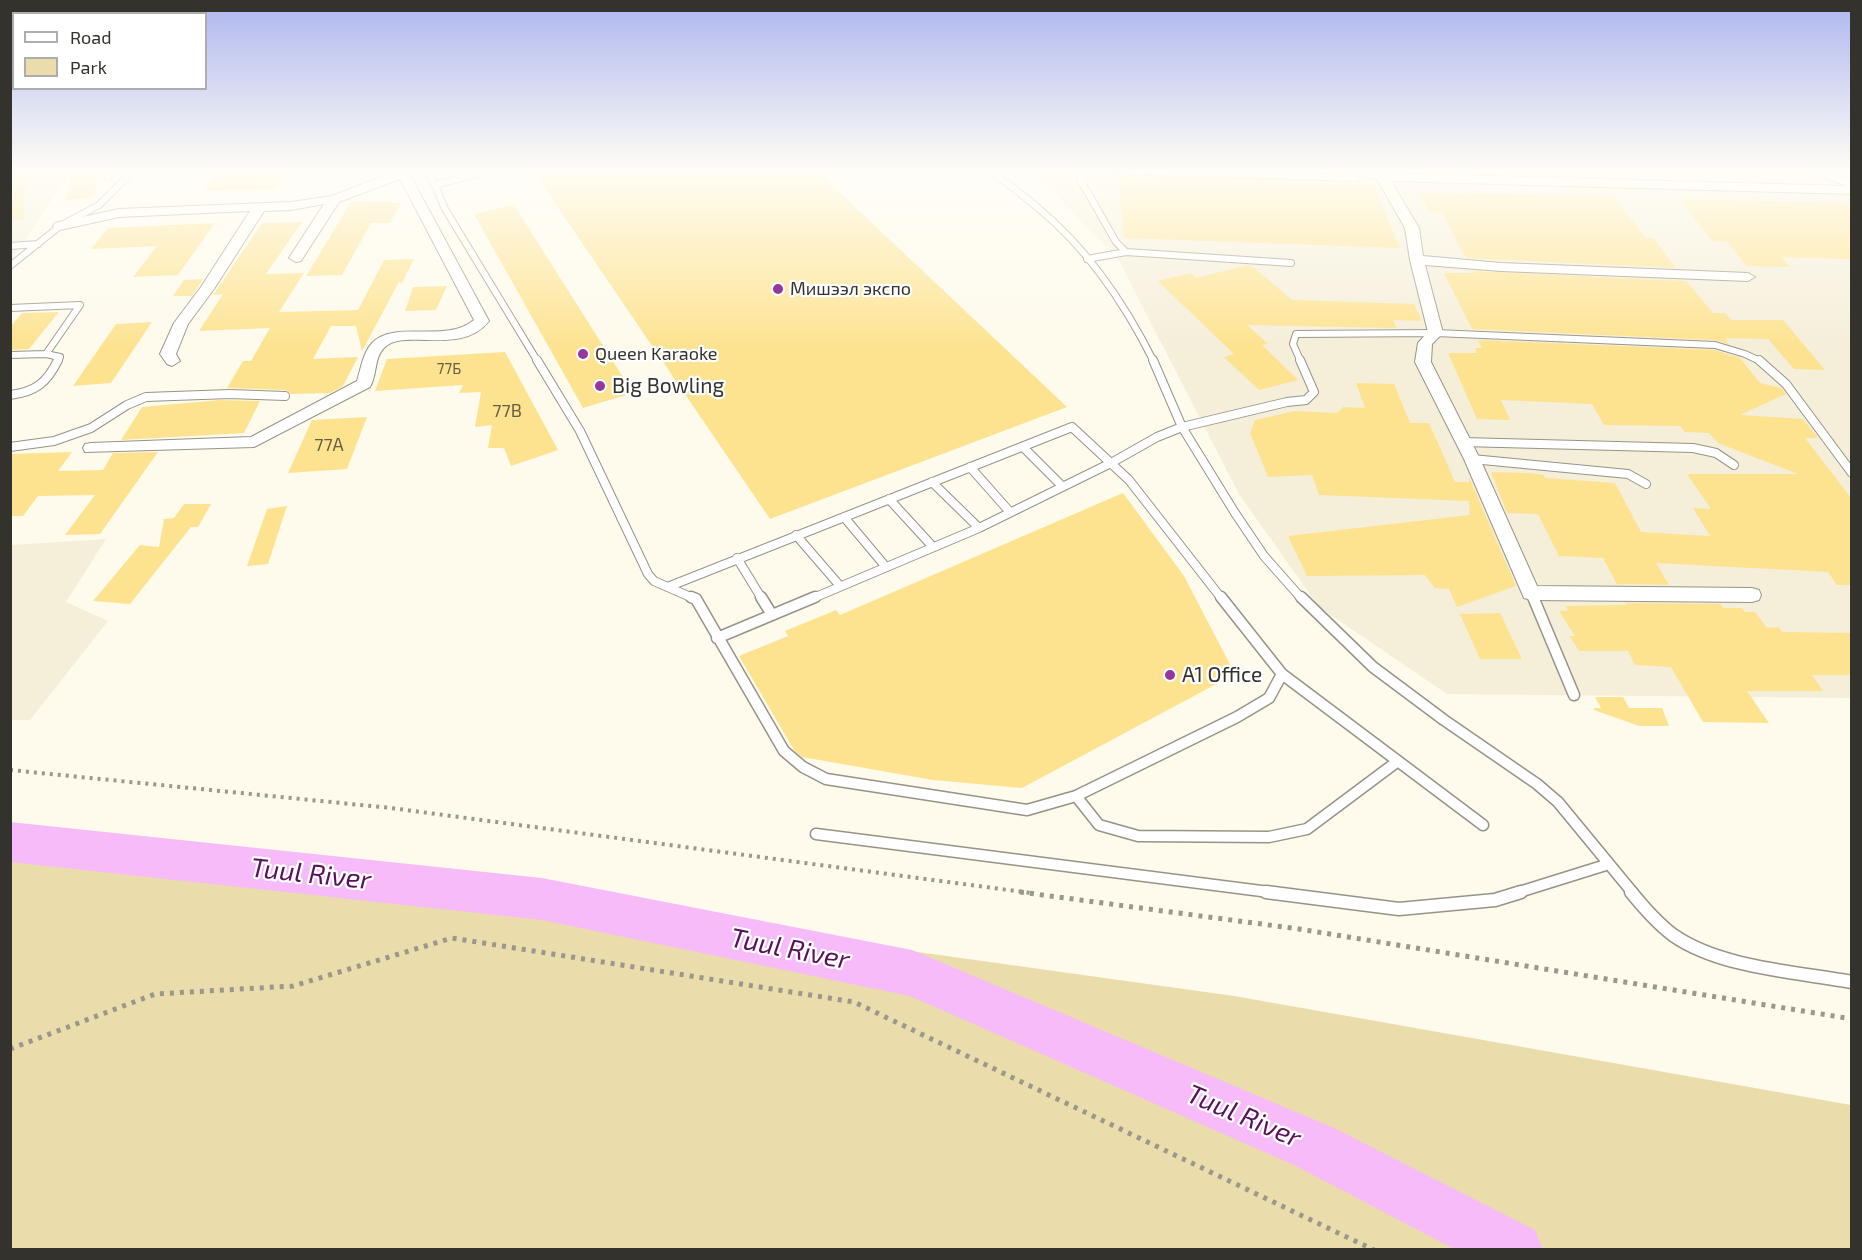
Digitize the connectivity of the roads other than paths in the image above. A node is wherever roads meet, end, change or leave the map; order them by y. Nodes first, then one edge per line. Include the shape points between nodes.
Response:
1 (56, 230) edge
2 (245, 230) edge
3 (314, 230) edge
4 (434, 230) edge
5 (458, 230) edge
6 (1060, 230) edge
7 (1109, 230) edge
8 (1412, 230) edge
9 (41, 244) junction
10 (10, 246) edge
11 (27, 252) junction
12 (1126, 252) junction
13 (10, 257) edge
14 (296, 258) dead end
15 (1087, 259) junction
16 (1417, 260) junction
17 (1291, 263) dead end
18 (10, 266) edge
19 (1748, 277) dead end
20 (10, 308) edge
21 (1436, 333) junction
22 (46, 354) junction
23 (10, 355) edge
24 (172, 361) dead end
25 (10, 395) edge
26 (285, 396) dead end
27 (1182, 427) junction
28 (1463, 442) junction
29 (10, 447) edge
30 (1023, 447) junction
31 (91, 448) dead end
32 (1472, 459) junction
33 (1111, 463) junction
34 (1734, 465) dead end
35 (970, 468) junction
36 (1851, 473) edge
37 (932, 482) junction
38 (1646, 484) dead end
39 (1062, 486) junction
40 (889, 499) junction
41 (1009, 511) junction
42 (844, 516) junction
43 (979, 528) junction
44 (796, 535) junction
45 (933, 547) junction
46 (737, 558) junction
47 (886, 567) junction
48 (670, 586) junction
49 (840, 586) junction
50 (1531, 593) junction
51 (1752, 595) dead end
52 (772, 615) junction
53 (717, 638) junction
54 (1282, 674) junction
55 (1574, 695) dead end
56 (1398, 761) junction
57 (1077, 796) junction
58 (1483, 825) dead end
59 (816, 834) dead end
60 (1609, 864) junction
61 (1851, 982) edge

1 - 9 lane
2 - 24 street via 181,323 168,354
3 - 14 street
4 - 31 street via 482,321 474,330 381,342 364,384 254,442
5 - 48 lane via 580,431 648,574 654,581
6 - 15 lane
7 - 12 lane
8 - 16 street
9 - 10 lane
9 - 11 lane
11 - 13 lane
11 - 18 lane
12 - 15 lane
12 - 17 lane
15 - 27 lane via 1120,302 1153,360
16 - 19 street
16 - 21 street
20 - 22 lane via 80,305
21 - 27 lane via 1296,334 1293,344 1314,392 1306,400
21 - 28 street via 1425,343 1423,362
21 - 36 lane via 1704,345 1745,353 1781,377
22 - 23 lane
22 - 25 lane via 60,357 52,375 34,392
26 - 29 lane via 146,397 91,428 54,441
27 - 33 lane
27 - 60 lane via 1264,556 1316,614 1373,667 1537,784 1558,802
28 - 32 street
28 - 34 lane via 1693,448 1716,453
30 - 33 lane via 1072,428
30 - 35 lane
30 - 39 lane
32 - 38 lane via 1628,474
32 - 50 street
33 - 39 lane
33 - 54 lane via 1129,480
35 - 37 lane
35 - 41 lane
37 - 40 lane
37 - 43 lane
39 - 41 lane
40 - 42 lane
40 - 45 lane
41 - 43 lane
42 - 44 lane
42 - 47 lane
43 - 45 lane
44 - 46 lane
44 - 49 lane
45 - 47 lane
46 - 48 lane
46 - 52 lane
47 - 49 lane
48 - 53 lane via 696,599
49 - 52 lane
50 - 51 street
50 - 55 lane
52 - 53 lane
53 - 57 lane via 784,751 803,767 826,778 1027,810
54 - 56 lane
54 - 57 lane via 1269,698
56 - 57 lane via 1307,829 1269,837 1138,836 1099,825
56 - 58 lane
59 - 60 lane via 1399,909 1495,900
60 - 61 lane via 1652,916 1672,935 1693,947 1738,962

